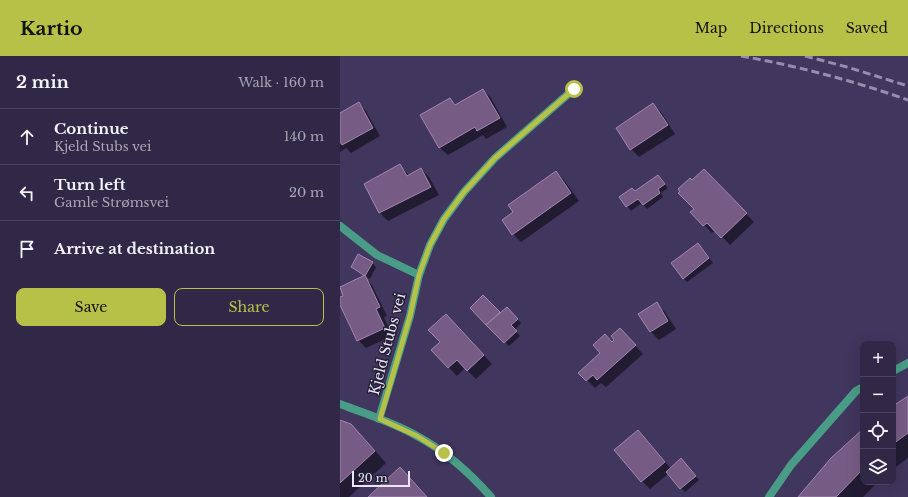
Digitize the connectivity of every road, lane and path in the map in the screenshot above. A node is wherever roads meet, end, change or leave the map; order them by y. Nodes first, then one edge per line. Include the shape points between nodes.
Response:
1 (574, 89) dead end
2 (340, 226) edge
3 (419, 275) junction
4 (908, 363) edge
5 (896, 369) edge
6 (860, 389) edge
7 (340, 404) edge
8 (380, 419) junction
9 (491, 497) edge
10 (769, 497) edge

1 - 3 street, Kjeld Stubs vei via 495,158 464,192 444,219 430,245
2 - 3 street via 377,255
3 - 8 street, Kjeld Stubs vei via 410,316
4 - 5 street
6 - 10 street via 791,465
7 - 8 street
8 - 9 street via 417,436 444,453

